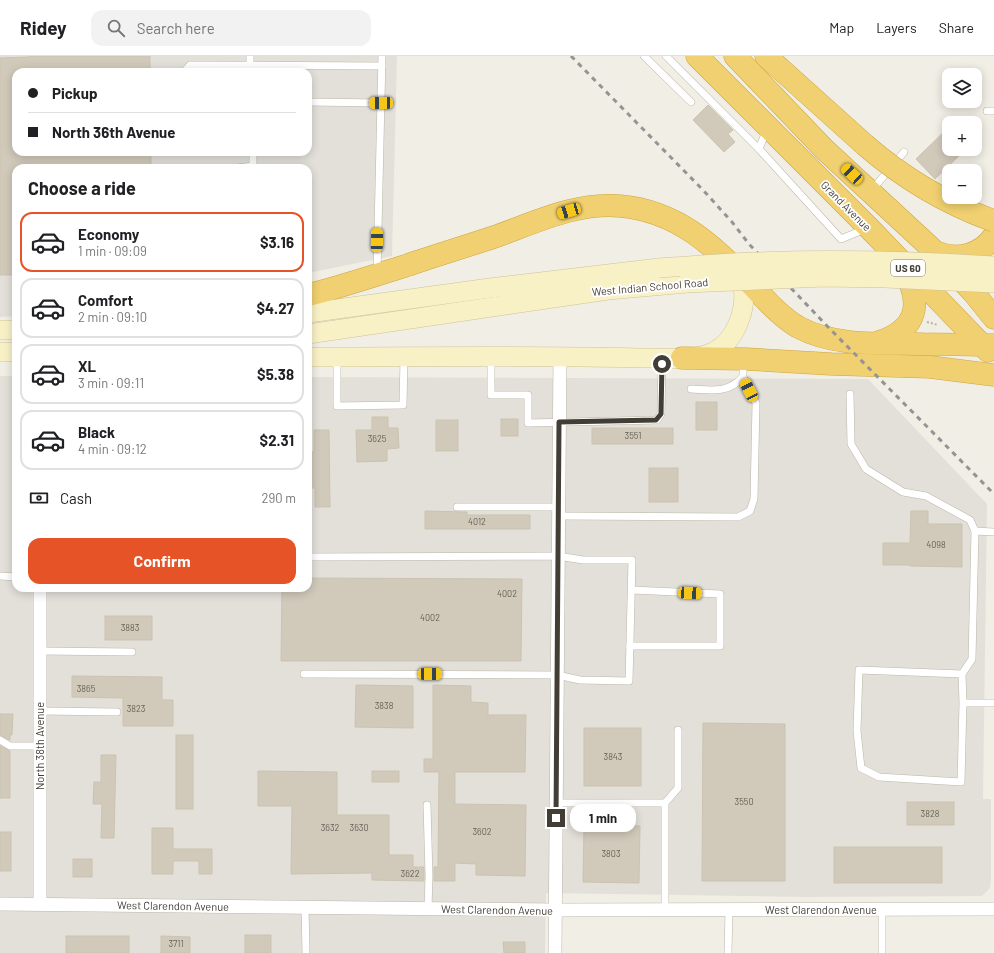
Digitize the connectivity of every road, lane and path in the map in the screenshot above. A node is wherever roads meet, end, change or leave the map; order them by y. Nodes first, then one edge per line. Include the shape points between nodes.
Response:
1 (250, 56) edge
2 (382, 56) edge
3 (644, 56) edge
4 (666, 56) edge
5 (697, 56) edge
6 (735, 56) edge
7 (766, 56) edge
8 (382, 66) junction
9 (187, 68) edge
10 (235, 68) edge
11 (250, 68) edge
12 (294, 68) edge
13 (312, 102) edge
14 (691, 102) dead end
15 (381, 103) junction
16 (794, 116) junction
17 (771, 131) junction
18 (759, 149) junction
19 (904, 152) dead end
20 (871, 192) junction
21 (994, 221) edge
22 (868, 227) junction
23 (994, 236) edge
24 (930, 247) junction
25 (893, 253) junction
26 (994, 266) edge
27 (735, 268) junction
28 (377, 275) junction
29 (994, 283) edge
30 (312, 294) edge
31 (312, 312) edge
32 (994, 318) edge
33 (920, 319) dead end
34 (941, 326) dead end
35 (0, 330) edge
36 (12, 330) edge
37 (312, 333) edge
38 (877, 343) junction
39 (990, 349) edge
40 (0, 352) edge
41 (12, 352) edge
42 (312, 356) edge
43 (337, 357) junction
44 (404, 357) junction
45 (491, 357) junction
46 (560, 357) junction
47 (672, 358) junction
48 (743, 368) junction
49 (994, 375) edge
50 (691, 389) dead end
51 (850, 394) dead end
52 (559, 422) junction
53 (457, 506) dead end
54 (558, 511) junction
55 (975, 531) junction
56 (994, 532) edge
57 (558, 556) junction
58 (312, 557) edge
59 (0, 576) edge
60 (12, 577) edge
61 (632, 590) junction
62 (40, 592) edge
63 (630, 646) junction
64 (40, 651) junction
65 (132, 652) dead end
66 (304, 674) dead end
67 (962, 674) junction
68 (557, 675) junction
69 (963, 703) junction
70 (994, 703) edge
71 (40, 711) junction
72 (117, 712) dead end
73 (678, 730) dead end
74 (0, 740) edge
75 (40, 746) junction
76 (556, 803) junction
77 (665, 803) junction
78 (427, 805) dead end
79 (0, 904) edge
80 (40, 904) junction
81 (305, 907) junction
82 (428, 909) junction
83 (994, 909) edge
84 (555, 910) junction
85 (666, 910) junction
86 (729, 910) junction
87 (882, 910) junction
88 (306, 953) edge
89 (555, 953) edge
90 (728, 953) edge
91 (882, 953) edge

1 - 11 lane
2 - 8 lane
3 - 14 lane
4 - 18 lane
5 - 17 highway, Grand Avenue / US 60
6 - 16 highway, US 60
7 - 21 highway, bridge via 886,163 910,180 976,215
8 - 12 lane
8 - 15 lane
9 - 10 lane via 190,65
13 - 15 lane
15 - 28 lane
16 - 17 highway
16 - 20 highway, US 60 via 824,149
17 - 18 lane
17 - 22 highway, Grand Avenue / US 60
18 - 22 lane via 841,239
19 - 20 lane
20 - 24 highway, US 60
22 - 25 highway, Grand Avenue / US 60
23 - 24 highway via 988,244 969,255 957,257 939,254
24 - 32 highway, US 60
25 - 38 highway via 913,287 914,310 905,328 891,338
25 - 39 highway, Grand Avenue / US 60
26 - 31 main road, West Indian School Road, bridge via 816,261 659,268
27 - 28 highway via 698,235 669,218 634,208 601,206 563,212
27 - 38 highway via 781,315 810,333 841,340
27 - 47 main road via 743,289 742,311 735,330 724,344 712,353
28 - 30 highway
29 - 37 main road, West Indian School Road, bridge via 824,277 687,283 608,290
33 - 34 path
35 - 36 main road
38 - 39 highway
40 - 41 main road
42 - 43 main road
43 - 44 main road
43 - 44 lane via 337,406 403,405
44 - 45 main road
45 - 46 main road
45 - 52 lane via 491,395 528,396 528,423
46 - 47 main road
46 - 52 street
47 - 48 highway
47 - 52 lane via 661,414 656,420
48 - 49 highway via 831,364 930,367
48 - 50 lane via 736,385 722,390
48 - 54 lane via 756,403 754,499 750,511 738,517
51 - 55 lane via 851,444 866,468 903,492 926,496 970,520
52 - 54 street
53 - 54 lane
54 - 57 street
55 - 56 lane
55 - 67 lane via 972,659
57 - 58 lane
57 - 61 lane via 583,560 632,560
57 - 68 street
59 - 60 lane
61 - 63 lane
61 - 63 lane via 720,594 720,646
62 - 64 street, North 38th Avenue
63 - 68 lane via 629,681 580,680
64 - 65 lane
64 - 71 street, North 38th Avenue
66 - 68 lane
67 - 69 lane
67 - 69 lane via 859,670 857,731 861,768 879,777 961,782
68 - 76 street
69 - 70 lane
71 - 72 lane
71 - 75 street, North 38th Avenue
73 - 77 lane via 678,788
74 - 75 lane via 10,746
75 - 80 street, North 38th Avenue
76 - 77 lane
76 - 84 street
77 - 85 lane
78 - 82 lane
79 - 80 street, West Clarendon Avenue
80 - 81 street, West Clarendon Avenue
81 - 82 street, West Clarendon Avenue
81 - 88 lane
82 - 84 street, West Clarendon Avenue
83 - 87 street, West Clarendon Avenue
84 - 85 street, West Clarendon Avenue
84 - 89 street
85 - 86 street, West Clarendon Avenue
86 - 87 street, West Clarendon Avenue
86 - 90 lane
87 - 91 lane

